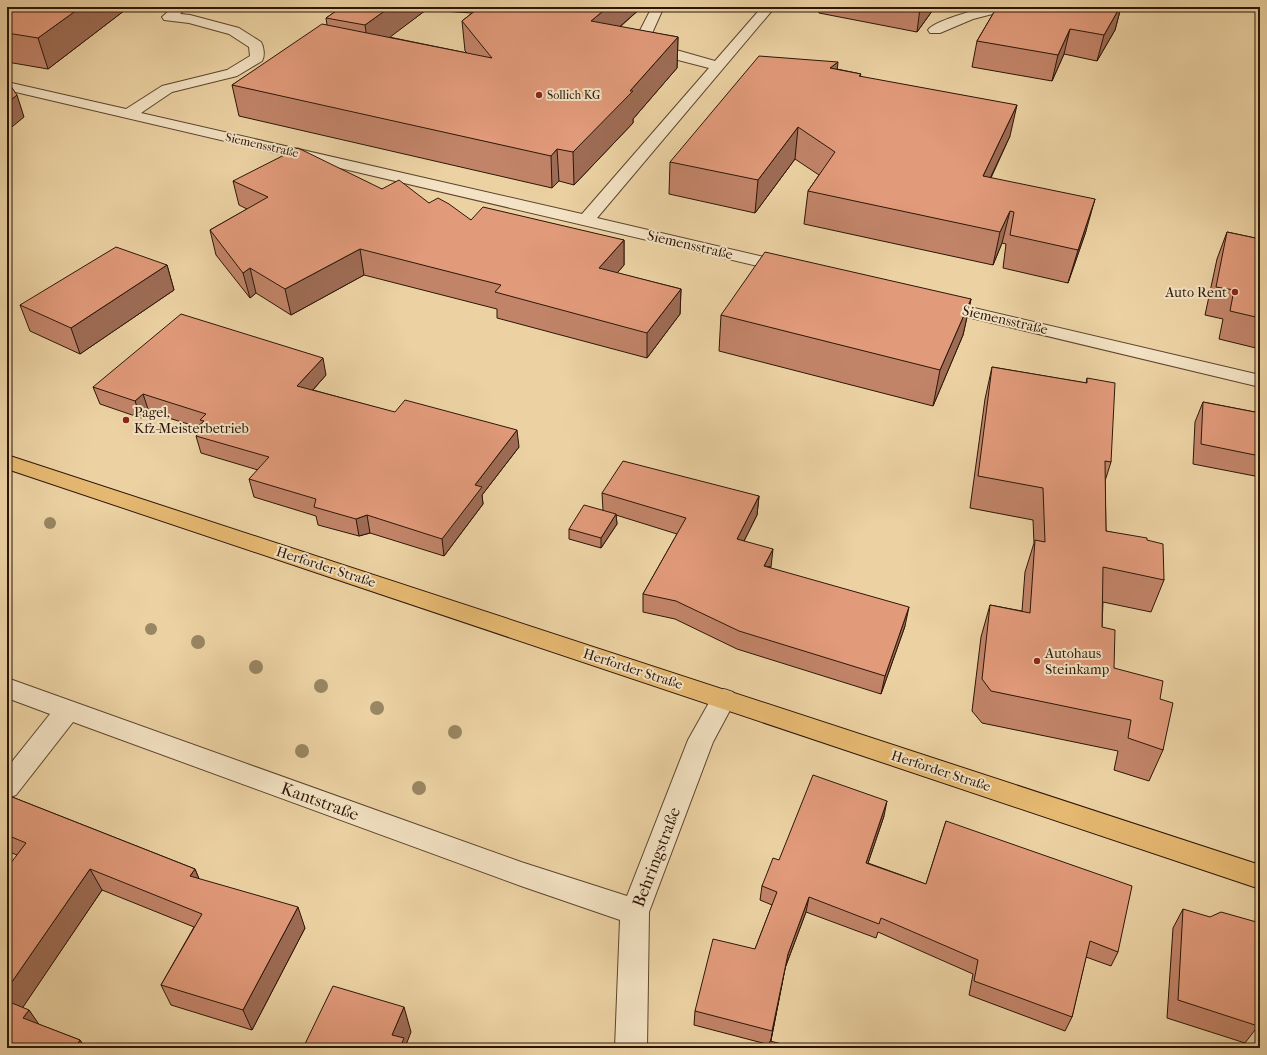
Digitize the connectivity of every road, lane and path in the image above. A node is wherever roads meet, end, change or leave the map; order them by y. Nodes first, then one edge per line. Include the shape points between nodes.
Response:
1 (181, 7) edge
2 (655, 7) edge
3 (769, 7) edge
4 (1003, 7) edge
5 (935, 30) dead end
6 (718, 66) junction
7 (7, 86) edge
8 (129, 114) junction
9 (586, 220) junction
10 (803, 272) edge
11 (927, 302) edge
12 (1260, 381) edge
13 (7, 462) edge
14 (7, 688) edge
15 (724, 699) junction
16 (68, 710) junction
17 (7, 787) edge
18 (1260, 877) edge
19 (635, 912) junction
20 (631, 1048) edge

1 - 8 street via 169,17 190,19 234,31 256,45 257,58 232,73 167,89
2 - 6 street via 656,11 640,44
3 - 6 street
4 - 5 street via 976,13
6 - 9 street
7 - 8 street, Siemensstraße
8 - 9 street, Siemensstraße
9 - 10 street, Siemensstraße
11 - 12 street, Siemensstraße
13 - 15 main road, Herforder Straße
14 - 16 street, Kantstraße
15 - 18 main road, Herforder Straße
15 - 19 street, Behringstraße via 702,740
16 - 17 street
16 - 19 street, Kantstraße
19 - 20 street, Behringstraße

